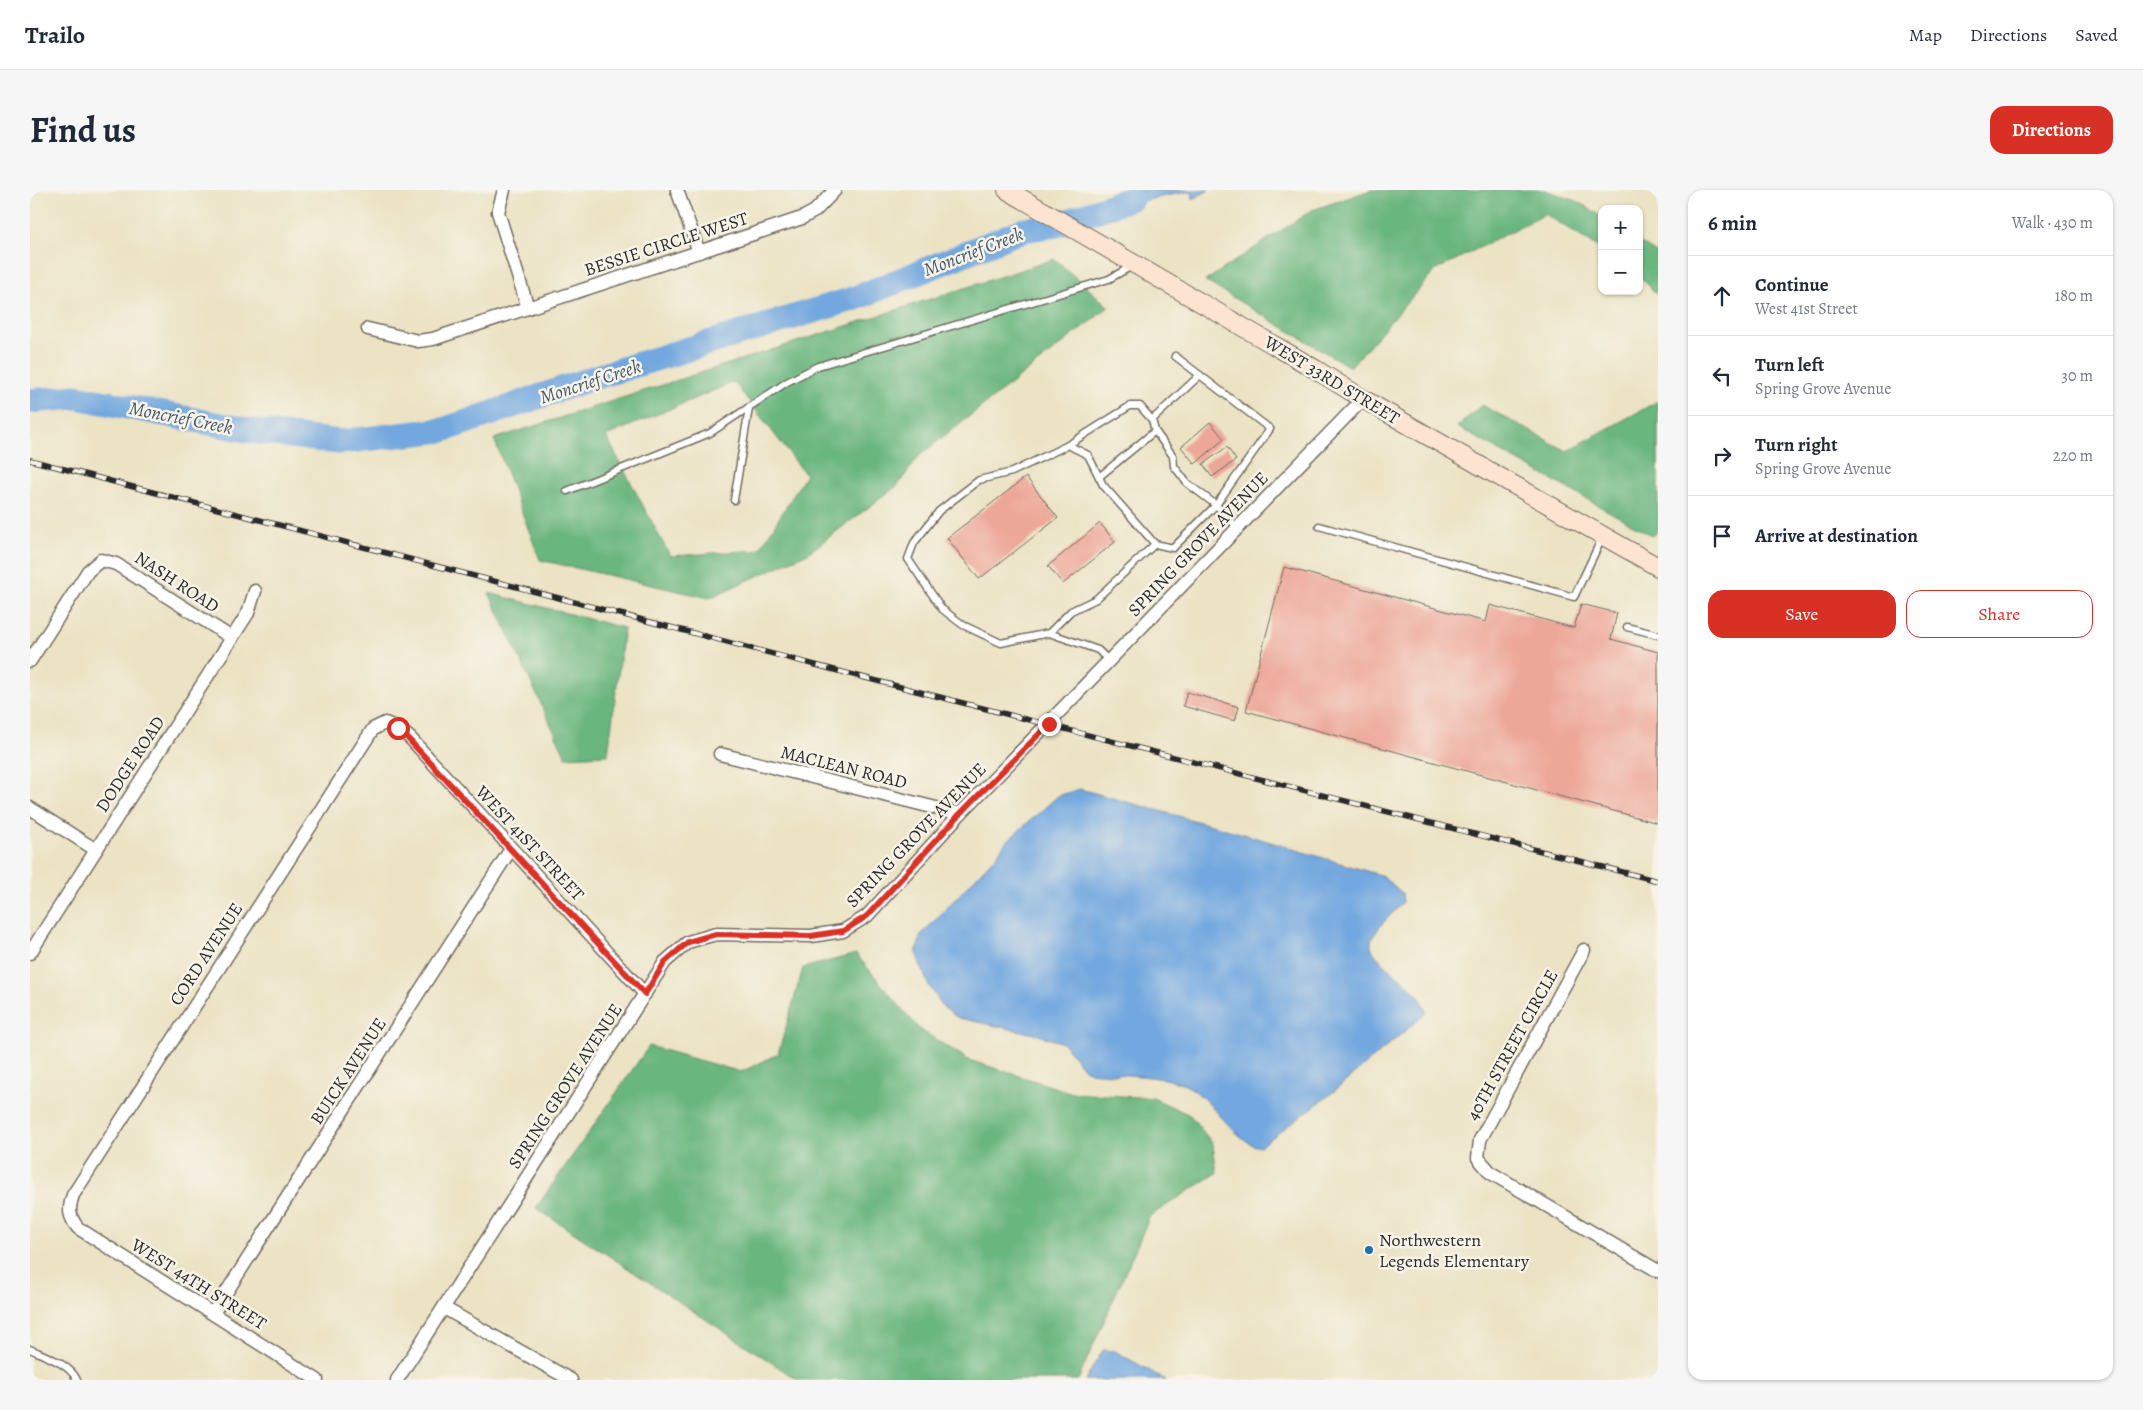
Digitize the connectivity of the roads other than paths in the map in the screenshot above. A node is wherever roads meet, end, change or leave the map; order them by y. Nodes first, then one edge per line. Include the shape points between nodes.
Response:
1 (504, 190) edge
2 (677, 190) edge
3 (835, 190) edge
4 (1007, 190) edge
5 (699, 252) junction
6 (1135, 265) junction
7 (528, 308) junction
8 (368, 329) dead end
9 (1175, 356) dead end
10 (1200, 374) junction
11 (1362, 399) junction
12 (749, 408) junction
13 (1152, 420) junction
14 (1155, 432) junction
15 (1068, 444) junction
16 (1099, 477) junction
17 (567, 491) dead end
18 (734, 500) dead end
19 (1216, 506) junction
20 (1319, 526) dead end
21 (1238, 528) junction
22 (1603, 537) junction
23 (1155, 544) junction
24 (1658, 567) edge
25 (255, 591) dead end
26 (1627, 627) dead end
27 (1049, 633) junction
28 (1658, 636) edge
29 (232, 638) junction
30 (30, 661) edge
31 (1109, 661) junction
32 (385, 723) joint
33 (720, 754) dead end
34 (30, 808) edge
35 (960, 814) junction
36 (512, 849) junction
37 (96, 850) junction
38 (1584, 950) dead end
39 (30, 953) edge
40 (645, 994) junction
41 (69, 1213) joint
42 (1658, 1272) edge
43 (444, 1308) junction
44 (213, 1313) junction
45 (30, 1349) edge
46 (77, 1380) edge
47 (317, 1380) edge
48 (397, 1380) edge
49 (571, 1380) edge

1 - 7 street via 499,201 500,218
2 - 5 street
3 - 5 street, BESSIE CIRCLE WEST via 815,211 802,218
4 - 6 street, WEST 33RD STREET
5 - 7 street, BESSIE CIRCLE WEST
6 - 11 street, WEST 33RD STREET
6 - 12 lane via 1108,279 818,366
7 - 8 street, BESSIE CIRCLE WEST via 433,339 418,340
9 - 10 lane
10 - 13 lane
10 - 19 lane via 1270,429
11 - 21 street, SPRING GROVE AVENUE
11 - 22 street, WEST 33RD STREET
12 - 17 lane via 710,433
12 - 18 lane
13 - 14 lane
13 - 15 lane via 1140,406 1130,406
14 - 16 lane
14 - 19 lane via 1187,482
15 - 16 lane via 1088,455
15 - 27 lane via 1012,472 979,480 939,511 914,543 908,559 942,609 964,626 1000,643
16 - 23 lane via 1103,486
19 - 21 lane
19 - 23 lane via 1173,548
20 - 22 lane via 1574,597
21 - 31 street, SPRING GROVE AVENUE
22 - 24 street, WEST 33RD STREET
23 - 27 lane via 1096,599 1071,611
25 - 29 street, DODGE ROAD via 248,613
26 - 28 lane
27 - 31 lane via 1098,650
29 - 30 street, NASH ROAD via 116,564 101,560 88,571
29 - 37 street, DODGE ROAD
31 - 35 street, SPRING GROVE AVENUE
32 - 36 street, WEST 41ST STREET via 410,738
32 - 41 street, CORD AVENUE via 373,729 365,739 73,1195
33 - 35 street, MACLEAN ROAD
34 - 37 street
35 - 40 street, SPRING GROVE AVENUE via 867,916 843,931 811,936 716,934 688,942 665,962
36 - 40 street, WEST 41ST STREET
36 - 44 street, BUICK AVENUE
37 - 39 street, DODGE ROAD
38 - 42 street, 40TH STREET CIRCLE via 1480,1140 1478,1158 1491,1173
40 - 43 street, SPRING GROVE AVENUE
41 - 44 street, WEST 44TH STREET via 78,1228
43 - 48 street, SPRING GROVE AVENUE
43 - 49 street
44 - 47 street, WEST 44TH STREET
45 - 46 lane via 64,1366

